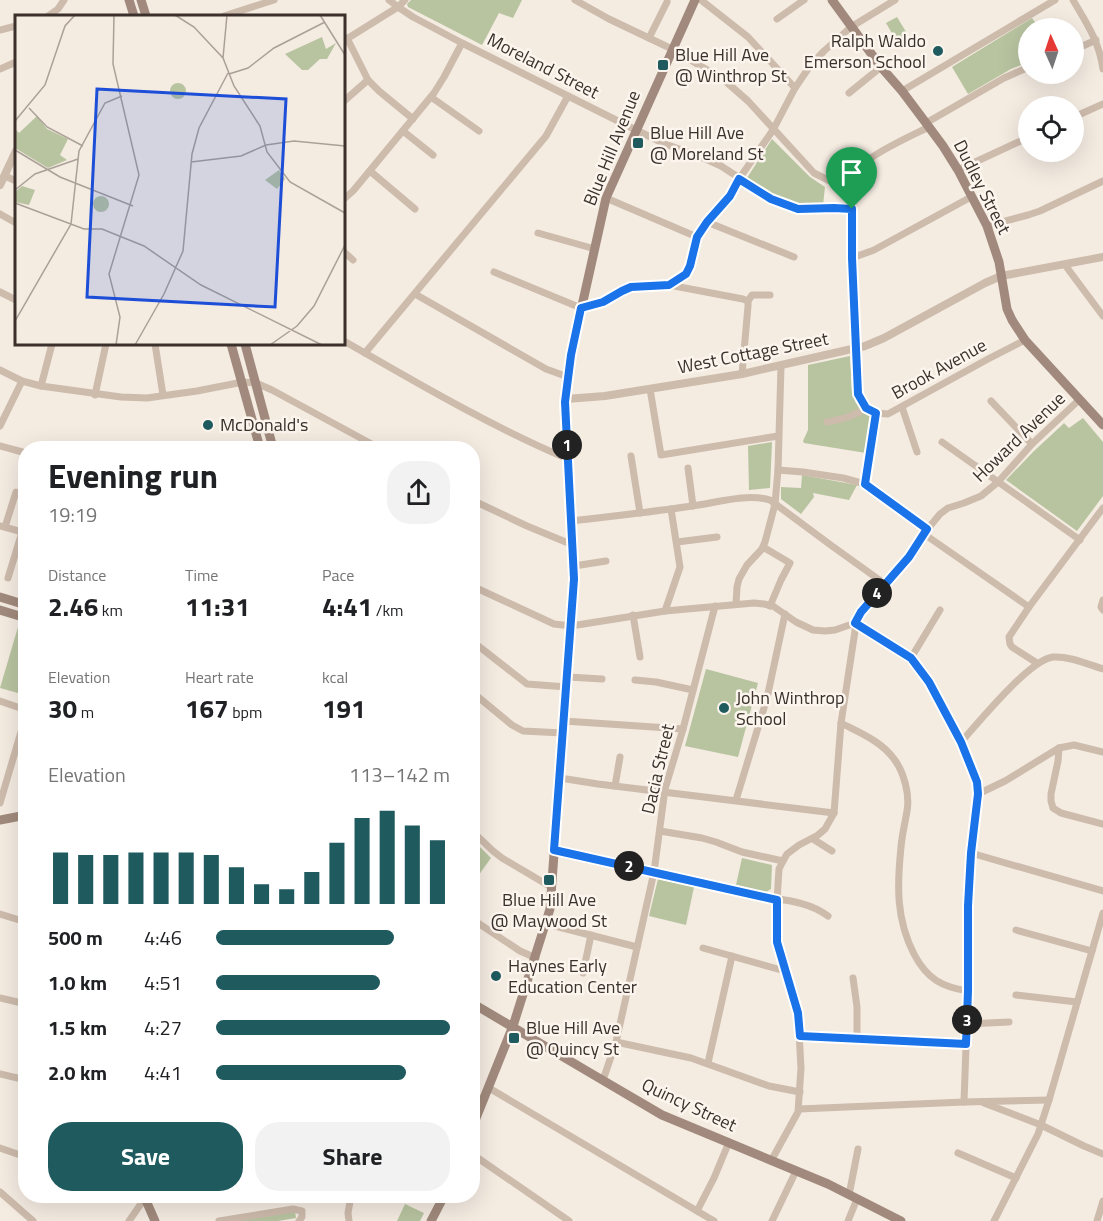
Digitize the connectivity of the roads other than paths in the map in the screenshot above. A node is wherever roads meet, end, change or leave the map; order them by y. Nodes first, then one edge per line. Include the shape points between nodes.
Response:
1 (64, 0) edge
2 (129, 0) edge
3 (141, 0) edge
4 (274, 0) edge
5 (389, 0) edge
6 (405, 0) edge
7 (574, 0) edge
8 (694, 0) edge
9 (701, 0) edge
10 (804, 0) edge
11 (832, 0) edge
12 (895, 0) edge
13 (1055, 0) edge
14 (1073, 0) edge
15 (667, 2) dead end
16 (398, 7) junction
17 (49, 15) edge
18 (134, 15) edge
19 (146, 15) edge
20 (227, 15) edge
21 (777, 19) dead end
22 (15, 26) edge
23 (851, 27) junction
24 (0, 30) edge
25 (649, 38) junction
26 (345, 39) edge
27 (1096, 40) junction
28 (462, 43) junction
29 (1084, 45) edge
30 (672, 49) junction
31 (881, 67) junction
32 (1103, 69) edge
33 (1018, 72) edge
34 (368, 80) junction
35 (795, 88) junction
36 (902, 91) junction
37 (849, 93) dead end
38 (568, 96) junction
39 (431, 97) junction
40 (345, 100) edge
41 (1103, 104) edge
42 (1084, 113) edge
43 (413, 119) junction
44 (928, 125) junction
45 (636, 130) junction
46 (773, 130) junction
47 (403, 131) junction
48 (479, 131) dead end
49 (1018, 142) edge
50 (15, 152) edge
51 (433, 155) dead end
52 (4, 169) edge
53 (958, 170) junction
54 (370, 171) junction
55 (739, 179) junction
56 (15, 181) edge
57 (1103, 181) edge
58 (0, 185) edge
59 (855, 189) junction
60 (345, 197) edge
61 (971, 197) junction
62 (606, 198) junction
63 (852, 209) junction
64 (415, 210) dead end
65 (0, 214) edge
66 (15, 222) edge
67 (707, 222) junction
68 (987, 226) junction
69 (538, 233) dead end
70 (697, 237) junction
71 (595, 249) junction
72 (345, 253) edge
73 (794, 257) dead end
74 (1103, 257) edge
75 (852, 258) junction
76 (353, 260) dead end
77 (1065, 265) junction
78 (494, 272) dead end
79 (1001, 276) junction
80 (669, 285) junction
81 (0, 292) edge
82 (415, 294) junction
83 (770, 295) dead end
84 (15, 300) edge
85 (747, 302) junction
86 (581, 308) junction
87 (1103, 316) edge
88 (1026, 340) junction
89 (345, 342) edge
90 (52, 345) edge
91 (106, 345) edge
92 (155, 345) edge
93 (231, 345) edge
94 (245, 345) edge
95 (857, 348) junction
96 (364, 353) junction
97 (781, 366) junction
98 (0, 370) edge
99 (741, 374) junction
100 (567, 377) junction
101 (22, 381) junction
102 (243, 382) junction
103 (256, 382) junction
104 (41, 386) junction
105 (650, 389) junction
106 (95, 395) junction
107 (163, 396) junction
108 (566, 399) junction
109 (1080, 399) junction
110 (991, 401) dead end
111 (902, 407) junction
112 (866, 408) junction
113 (876, 413) junction
114 (827, 422) dead end
115 (1103, 425) edge
116 (0, 426) edge
117 (778, 436) junction
118 (258, 441) edge
119 (271, 441) edge
120 (366, 441) edge
121 (942, 442) dead end
122 (1032, 444) junction
123 (0, 446) edge
124 (18, 451) edge
125 (916, 452) dead end
126 (631, 456) dead end
127 (568, 459) junction
128 (688, 468) dead end
129 (778, 470) junction
130 (998, 482) junction
131 (865, 484) junction
132 (16, 492) dead end
133 (480, 504) edge
134 (775, 504) junction
135 (693, 506) junction
136 (1103, 507) edge
137 (671, 509) junction
138 (640, 513) junction
139 (572, 521) junction
140 (2, 526) edge
141 (18, 531) edge
142 (925, 531) junction
143 (717, 537) dead end
144 (1080, 540) junction
145 (677, 542) junction
146 (573, 546) junction
147 (763, 547) junction
148 (18, 550) edge
149 (606, 561) dead end
150 (574, 566) junction
151 (8, 578) dead end
152 (885, 584) junction
153 (480, 590) edge
154 (0, 597) edge
155 (1103, 600) edge
156 (18, 603) edge
157 (736, 604) junction
158 (715, 606) junction
159 (770, 606) junction
160 (1029, 607) junction
161 (0, 610) edge
162 (940, 610) dead end
163 (1103, 610) edge
164 (665, 611) junction
165 (785, 614) junction
166 (633, 615) junction
167 (18, 616) edge
168 (855, 623) junction
169 (571, 626) junction
170 (480, 647) edge
171 (640, 657) dead end
172 (911, 658) junction
173 (1037, 663) junction
174 (1103, 669) edge
175 (568, 677) junction
176 (602, 679) dead end
177 (635, 680) dead end
178 (567, 687) junction
179 (693, 690) junction
180 (480, 699) edge
181 (0, 701) edge
182 (18, 707) edge
183 (564, 721) junction
184 (841, 723) junction
185 (683, 729) junction
186 (563, 733) junction
187 (18, 738) edge
188 (961, 742) junction
189 (1059, 748) junction
190 (1103, 752) edge
191 (620, 757) dead end
192 (560, 778) junction
193 (3, 781) edge
194 (615, 786) junction
195 (664, 792) junction
196 (978, 794) junction
197 (736, 800) junction
198 (0, 803) edge
199 (834, 813) junction
200 (18, 817) edge
201 (0, 820) edge
202 (1103, 824) edge
203 (660, 831) junction
204 (480, 838) edge
205 (813, 839) junction
206 (554, 850) junction
207 (832, 851) dead end
208 (971, 853) junction
209 (783, 861) junction
210 (654, 872) junction
211 (551, 887) junction
212 (1103, 891) edge
213 (777, 900) junction
214 (0, 914) edge
215 (1103, 914) edge
216 (828, 916) dead end
217 (18, 920) edge
218 (480, 924) edge
219 (547, 924) junction
220 (1016, 930) dead end
221 (591, 935) junction
222 (638, 947) junction
223 (703, 948) dead end
224 (1092, 951) junction
225 (732, 956) junction
226 (536, 958) junction
227 (785, 971) junction
228 (583, 973) dead end
229 (854, 978) dead end
230 (968, 991) junction
231 (1016, 995) dead end
232 (0, 998) edge
233 (18, 1002) edge
234 (1077, 1002) junction
235 (480, 1007) edge
236 (1010, 1022) dead end
237 (967, 1024) junction
238 (513, 1026) junction
239 (800, 1036) junction
240 (857, 1039) junction
241 (616, 1042) junction
242 (966, 1044) junction
243 (708, 1063) junction
244 (0, 1074) edge
245 (18, 1078) edge
246 (603, 1080) junction
247 (489, 1088) junction
248 (800, 1092) junction
249 (1049, 1100) junction
250 (964, 1102) junction
251 (982, 1102) junction
252 (480, 1109) edge
253 (799, 1109) junction
254 (1041, 1125) junction
255 (729, 1142) junction
256 (0, 1148) edge
257 (858, 1149) dead end
258 (958, 1153) dead end
259 (18, 1154) edge
260 (1103, 1154) edge
261 (480, 1160) edge
262 (771, 1161) junction
263 (796, 1171) junction
264 (1016, 1178) junction
265 (0, 1192) edge
266 (853, 1197) junction
267 (1103, 1201) edge
268 (138, 1203) edge
269 (146, 1203) edge
270 (350, 1203) edge
271 (440, 1203) edge
272 (697, 1211) junction
273 (33, 1221) edge
274 (129, 1221) edge
275 (155, 1221) edge
276 (219, 1221) edge
277 (299, 1221) edge
278 (349, 1221) edge
279 (431, 1221) edge
280 (569, 1221) edge
281 (714, 1221) edge
282 (772, 1221) edge
283 (848, 1221) edge
284 (901, 1221) edge
285 (994, 1221) edge
286 (1096, 1221) edge

1 - 17 street
2 - 18 main road
3 - 19 main road
4 - 20 street
5 - 16 street, Moreland Street
6 - 16 street
7 - 25 street
8 - 30 main road, Blue Hill Avenue
9 - 35 street via 748,37
10 - 21 street
11 - 23 main road, Dudley Street
12 - 23 street
13 - 36 street
14 - 27 street
15 - 25 street
16 - 26 street
16 - 28 street, Moreland Street
22 - 24 street
23 - 31 main road, Dudley Street
23 - 35 street via 810,66
25 - 30 street
26 - 34 street
27 - 29 street
27 - 32 street
28 - 38 street, Moreland Street
28 - 39 street
30 - 45 main road, Blue Hill Avenue
30 - 46 street via 734,87
31 - 36 main road, Dudley Street
31 - 37 street
33 - 44 street
34 - 40 street
34 - 43 street
35 - 46 street
36 - 44 main road, Dudley Street
38 - 45 street, Moreland Street
38 - 82 street via 546,136
39 - 43 street
39 - 48 street
41 - 42 street
43 - 47 street
44 - 53 main road, Dudley Street
44 - 59 street via 869,159 861,168
45 - 55 street, Moreland Street via 721,166
45 - 62 main road, Blue Hill Avenue
46 - 55 street
46 - 59 street via 814,173
47 - 51 street
47 - 54 street
49 - 53 street
50 - 52 street
52 - 56 street
52 - 58 street
53 - 61 main road, Dudley Street
54 - 60 street
54 - 64 street
55 - 63 street, Moreland Street via 771,199 798,209
55 - 67 street
57 - 68 street via 1034,213
59 - 63 street
61 - 68 main road, Dudley Street
61 - 75 street
62 - 70 street
62 - 71 main road, Blue Hill Avenue
63 - 75 street
65 - 66 street
67 - 70 street
67 - 73 street
68 - 79 main road, Dudley Street
69 - 71 street
70 - 80 street via 686,274
71 - 86 main road, Blue Hill Avenue
72 - 76 street
74 - 77 street, West Cottage Street
75 - 95 street
77 - 79 street, West Cottage Street
77 - 87 street
78 - 86 street
79 - 88 main road, Dudley Street via 1007,309
79 - 95 street, West Cottage Street via 884,338
80 - 85 street
80 - 86 street via 631,287
81 - 84 street
82 - 96 street
82 - 100 street via 546,369
83 - 85 street via 752,295
85 - 99 street
86 - 100 main road, Blue Hill Avenue
88 - 109 main road, Dudley Street
88 - 111 street, Brook Avenue
89 - 96 street
90 - 104 street
91 - 106 street
92 - 107 street
93 - 102 main road
94 - 103 main road
95 - 97 street, West Cottage Street
95 - 112 street via 858,394
96 - 127 street via 513,435
97 - 99 street, West Cottage Street
97 - 117 street
98 - 101 street
99 - 105 street, West Cottage Street
100 - 108 main road, Blue Hill Avenue
101 - 104 street
101 - 116 street
102 - 103 street
102 - 107 street
102 - 118 main road
103 - 119 main road
103 - 120 street
104 - 106 street
105 - 108 street, West Cottage Street
105 - 117 street via 661,455
106 - 107 street via 140,399
108 - 127 main road, Blue Hill Avenue
109 - 115 main road, Dudley Street
109 - 122 street, Howard Avenue
110 - 122 street
111 - 113 street, Brook Avenue via 888,414
111 - 125 street
112 - 113 street, Brook Avenue
112 - 114 street
113 - 131 street
117 - 129 street
121 - 130 street
122 - 130 street, Howard Avenue
123 - 124 street
126 - 138 street
127 - 139 main road, Blue Hill Avenue
128 - 135 street
129 - 131 street
129 - 134 street
130 - 142 street, Howard Avenue via 981,496 948,508
130 - 144 street
131 - 142 street
132 - 140 street
133 - 146 street
134 - 135 street via 763,497
134 - 147 street
134 - 152 street
135 - 137 street
136 - 144 street
137 - 138 street
137 - 145 street
138 - 139 street
139 - 146 main road, Blue Hill Avenue
140 - 141 street
142 - 152 street, Howard Avenue
142 - 160 street
143 - 145 street
144 - 160 street
145 - 164 street via 680,567
146 - 150 main road, Blue Hill Avenue
147 - 157 street via 742,572
147 - 159 street via 790,563
148 - 151 street
149 - 150 street
150 - 169 main road, Blue Hill Avenue
152 - 168 street, Howard Avenue
153 - 169 street via 554,624
154 - 156 main road
155 - 163 street
157 - 158 street
157 - 159 street
158 - 164 street
158 - 179 street, Dacia Street
159 - 165 street
160 - 173 street via 1009,641
161 - 167 main road
162 - 172 street
164 - 166 street
165 - 168 street via 813,630 835,630
165 - 197 street via 767,698
166 - 169 street
166 - 171 street
168 - 172 street
168 - 184 street, Howard Avenue
169 - 175 main road, Blue Hill Avenue
170 - 178 street via 527,684
172 - 188 street via 929,682
173 - 174 street via 1062,657
173 - 188 street
175 - 176 street
175 - 178 main road, Blue Hill Avenue
177 - 179 street
178 - 183 main road, Blue Hill Avenue
179 - 185 street, Dacia Street
180 - 186 street via 523,731
181 - 182 street
183 - 185 street
183 - 186 main road, Blue Hill Avenue
184 - 199 street, Howard Avenue
184 - 230 street via 881,745 900,770 908,798 899,871 902,926 921,966 934,979 944,986
185 - 195 street, Dacia Street
186 - 192 main road, Blue Hill Avenue
187 - 193 street
188 - 196 street via 975,774
189 - 190 street via 1074,746
189 - 196 street
189 - 202 street via 1051,794 1053,808
191 - 194 street
192 - 194 street
192 - 206 main road, Blue Hill Avenue
193 - 198 street
194 - 195 street
195 - 197 street
195 - 203 street, Dacia Street
196 - 208 street
197 - 199 street
199 - 205 street via 825,829
200 - 201 main road
203 - 209 street via 702,838
203 - 210 street, Dacia Street
204 - 211 street via 498,855
205 - 207 street
205 - 209 street via 792,850
206 - 210 street
206 - 211 main road, Blue Hill Avenue
208 - 212 street
208 - 230 street
209 - 213 street
210 - 213 street
210 - 222 street, Dacia Street
211 - 219 main road, Blue Hill Avenue
213 - 216 street via 809,906
213 - 227 street via 777,942
214 - 217 street
215 - 224 street
218 - 226 street
219 - 221 street
219 - 226 main road, Blue Hill Avenue
220 - 224 street
221 - 222 street
221 - 228 street
222 - 241 street, Dacia Street
223 - 225 street
224 - 234 street
225 - 227 street
225 - 243 street
226 - 238 main road, Blue Hill Avenue
227 - 239 street via 798,1013
229 - 240 street
230 - 237 street
231 - 234 street
232 - 233 street
234 - 249 street
235 - 238 main road, Quincy Street
236 - 237 street
237 - 242 street
238 - 246 main road, Quincy Street
238 - 247 main road, Blue Hill Avenue
239 - 240 street
239 - 248 street
240 - 242 street
241 - 243 street
241 - 246 street, Dacia Street
242 - 250 street
243 - 248 street via 769,1086
244 - 245 street
246 - 255 main road, Quincy Street via 662,1114
247 - 252 main road, Blue Hill Avenue
247 - 272 street
248 - 253 street
249 - 251 street
249 - 254 street
250 - 251 street
250 - 253 street
251 - 254 street
253 - 262 street
254 - 260 street
254 - 264 street
255 - 262 main road, Quincy Street
255 - 272 street
256 - 259 street
257 - 266 street
258 - 264 street
261 - 280 street
262 - 263 main road, Quincy Street
263 - 266 main road, Quincy Street
263 - 282 street
264 - 285 street
265 - 273 street
266 - 283 street
266 - 284 main road, Quincy Street
267 - 286 street
268 - 274 street
269 - 275 main road
270 - 278 street
271 - 279 main road
272 - 281 street
276 - 277 street via 293,1209 302,1211

